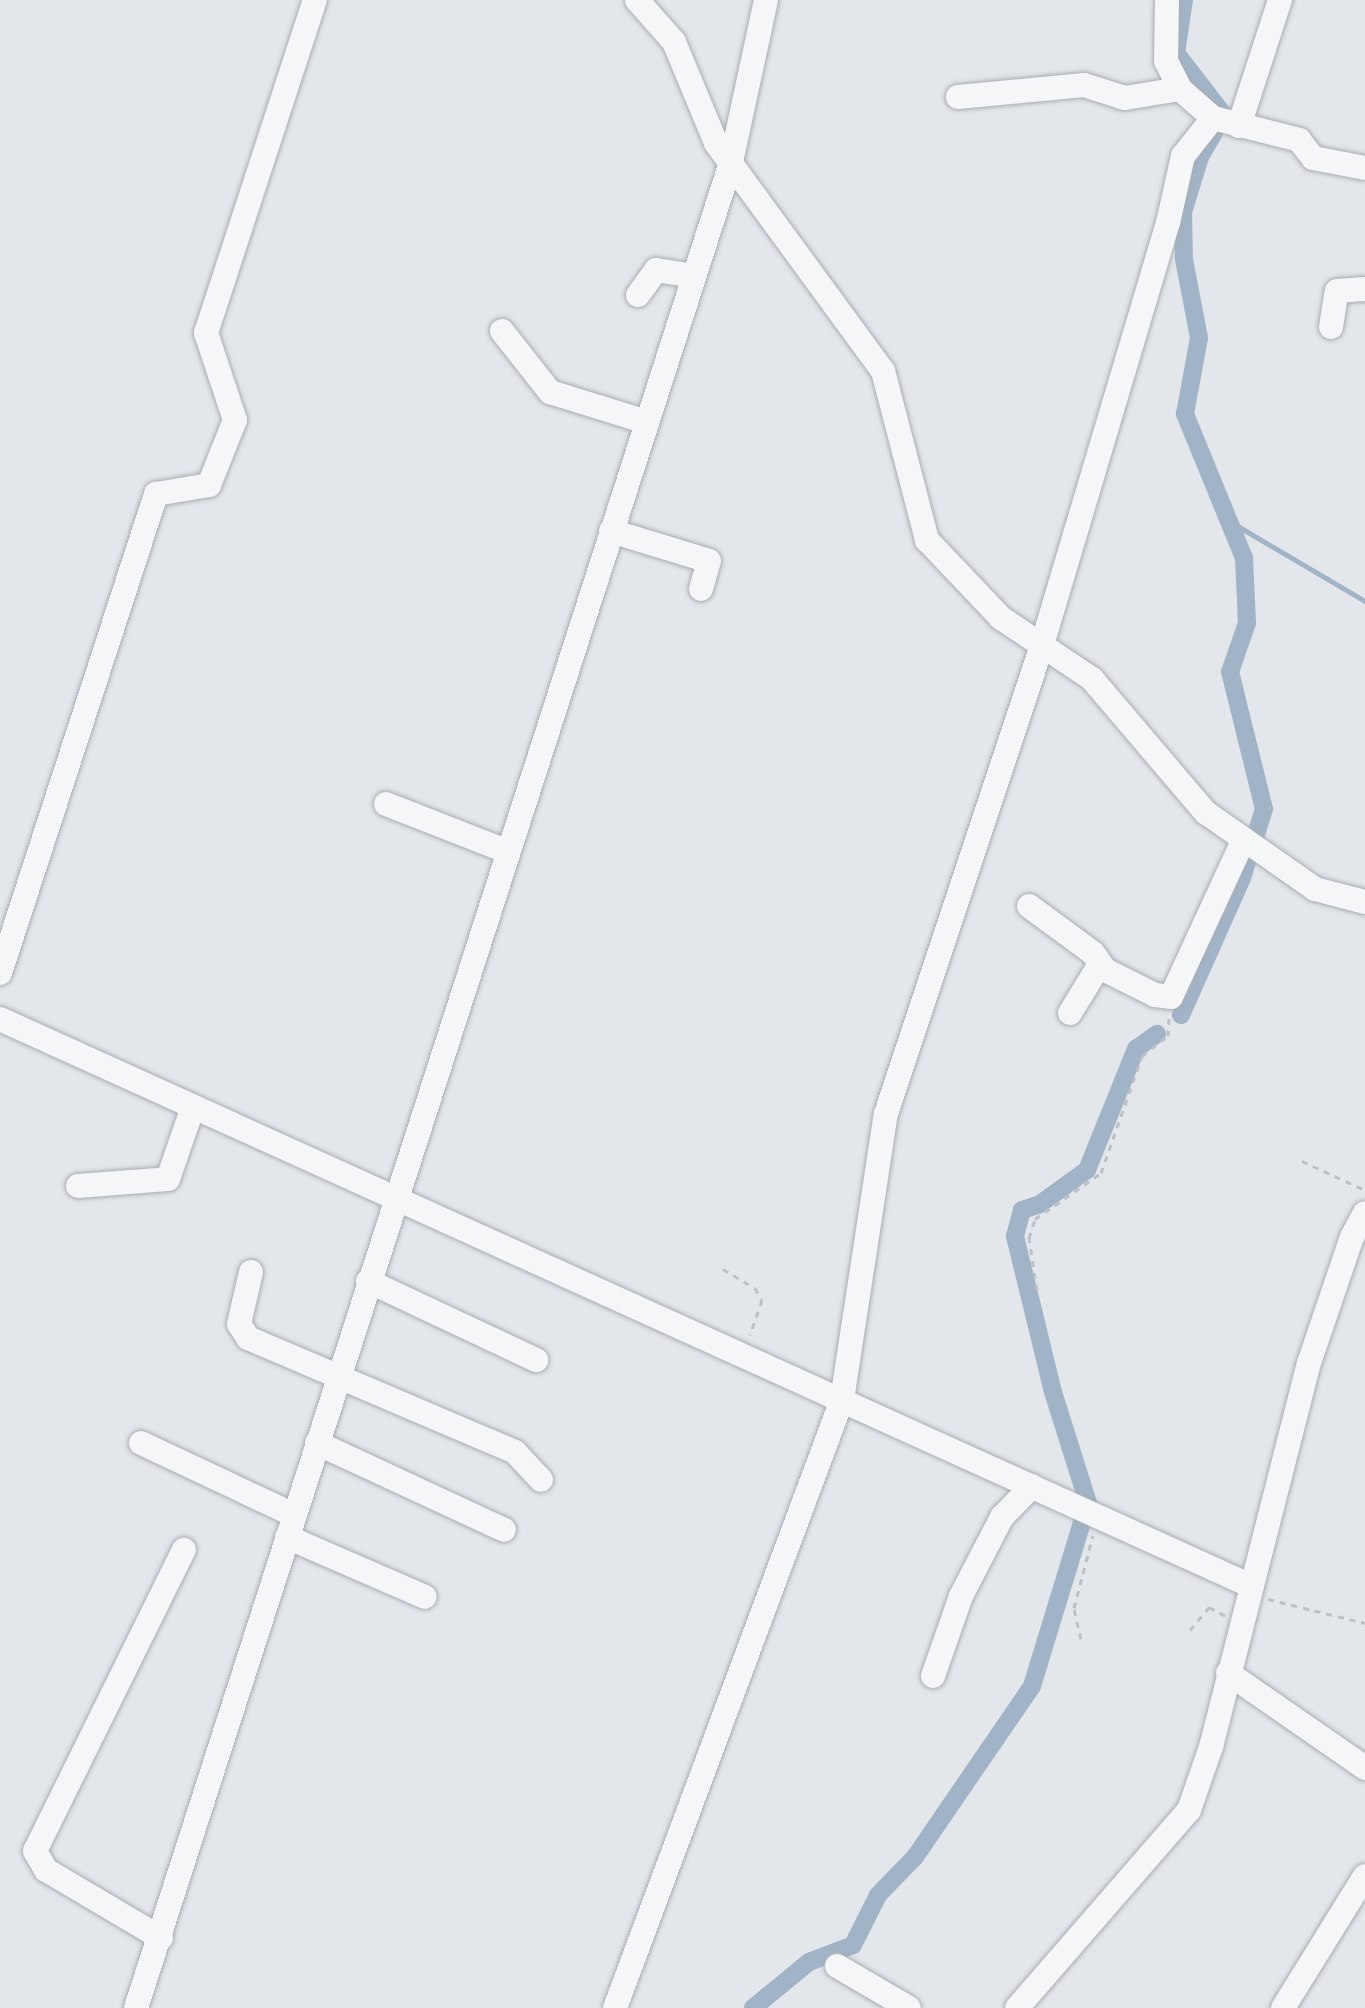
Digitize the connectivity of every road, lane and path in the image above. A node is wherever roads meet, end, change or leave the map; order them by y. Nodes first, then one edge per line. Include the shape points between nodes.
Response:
1 (315, 0) edge
2 (637, 0) edge
3 (766, 0) edge
4 (1167, 0) edge
5 (1280, 0) edge
6 (1180, 89) junction
7 (958, 97) dead end
8 (1213, 118) junction
9 (1239, 126) junction
10 (731, 162) junction
11 (1365, 168) edge
12 (692, 276) junction
13 (1365, 289) edge
14 (638, 295) dead end
15 (1331, 327) dead end
16 (502, 331) dead end
17 (647, 422) junction
18 (611, 531) junction
19 (701, 589) dead end
20 (1042, 645) junction
21 (386, 804) dead end
22 (1244, 839) junction
23 (506, 851) junction
24 (1365, 902) edge
25 (1029, 906) dead end
26 (1100, 964) junction
27 (0, 973) edge
28 (1171, 997) junction
29 (1070, 1013) dead end
30 (0, 1019) edge
31 (193, 1107) junction
32 (1302, 1161) dead end
33 (78, 1186) dead end
34 (1365, 1190) edge
35 (394, 1197) junction
36 (1365, 1213) edge
37 (723, 1269) dead end
38 (251, 1272) dead end
39 (368, 1281) junction
40 (1037, 1290) dead end
41 (743, 1355) junction
42 (536, 1360) dead end
43 (339, 1373) junction
44 (842, 1400) junction
45 (141, 1443) dead end
46 (317, 1443) junction
47 (541, 1480) dead end
48 (1042, 1490) junction
49 (1103, 1517) junction
50 (290, 1526) junction
51 (504, 1530) dead end
52 (184, 1550) dead end
53 (1248, 1589) junction
54 (425, 1597) dead end
55 (1365, 1623) edge
56 (1240, 1624) junction
57 (1190, 1630) dead end
58 (1081, 1639) dead end
59 (1228, 1673) junction
60 (933, 1676) dead end
61 (1365, 1768) edge
62 (1365, 1876) edge
63 (161, 1938) junction
64 (837, 1966) dead end
65 (136, 2008) edge
66 (615, 2008) edge
67 (909, 2008) edge
68 (1017, 2008) edge
69 (1283, 2008) edge

1 - 27 street via 206,333 235,420 209,485 156,494
2 - 10 street via 674,42 716,143
3 - 10 street
4 - 6 street via 1166,61
5 - 9 street
6 - 7 street via 1125,98 1084,85
6 - 8 street
8 - 9 street
8 - 20 street via 1183,156 1168,223
9 - 11 street via 1299,140 1313,158
10 - 12 street
10 - 20 street via 883,371 927,540 1001,618
12 - 14 street via 656,270
12 - 17 street
13 - 15 street via 1337,291
16 - 17 street via 550,392
17 - 18 street
18 - 19 street via 709,561
18 - 23 street
20 - 22 street via 1092,679 1205,812
20 - 44 street via 886,1114
21 - 23 street
22 - 24 street via 1315,889
22 - 28 street via 1178,992
23 - 35 street
25 - 26 street
26 - 28 street via 1155,995
26 - 29 street
28 - 40 path via 1168,1036 1142,1056 1101,1173 1035,1219 1029,1238
30 - 31 street
31 - 33 street via 168,1179
31 - 35 street
32 - 34 path
35 - 39 street
35 - 41 street
36 - 53 street via 1309,1363
37 - 41 path via 755,1288 762,1300
38 - 43 street via 239,1324 248,1338
39 - 42 street
39 - 43 street
41 - 44 street
43 - 46 street
43 - 47 street via 515,1452
44 - 48 street
44 - 66 street
45 - 50 street
46 - 50 street
46 - 51 street
48 - 49 street
48 - 60 street via 1002,1517 961,1596
49 - 53 street
49 - 58 path via 1085,1550 1074,1608
50 - 54 street
50 - 63 street
52 - 63 street via 35,1851 46,1870
53 - 55 path
53 - 56 street
56 - 57 path via 1209,1607
56 - 59 street
59 - 61 street
59 - 68 street via 1189,1810
62 - 69 street
63 - 65 street
64 - 67 street

